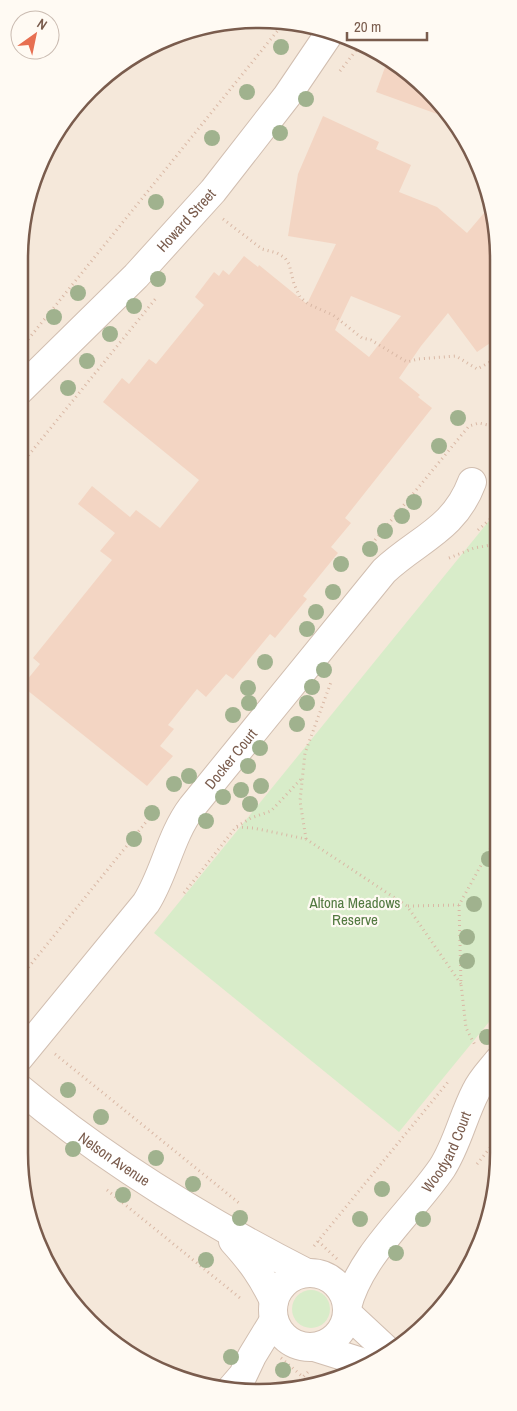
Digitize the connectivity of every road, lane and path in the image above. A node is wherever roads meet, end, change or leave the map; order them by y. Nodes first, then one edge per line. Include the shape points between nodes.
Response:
1 (279, 28) edge
2 (326, 38) edge
3 (221, 217) dead end
4 (28, 340) edge
5 (490, 362) edge
6 (28, 383) edge
7 (472, 482) dead end
8 (490, 545) edge
9 (444, 560) dead end
10 (334, 674) dead end
11 (303, 777) junction
12 (306, 839) junction
13 (490, 849) edge
14 (459, 905) junction
15 (407, 906) junction
16 (461, 984) junction
17 (28, 1047) edge
18 (55, 1054) dead end
19 (487, 1054) edge
20 (470, 1055) dead end
21 (452, 1077) dead end
22 (28, 1096) edge
23 (246, 1209) dead end
24 (214, 1222) junction
25 (387, 1236) junction
26 (310, 1266) junction
27 (274, 1310) junction
28 (347, 1310) junction
29 (308, 1347) junction
30 (384, 1347) edge
31 (358, 1361) edge
32 (303, 1377) dead end
33 (301, 1380) edge
34 (236, 1382) edge

1 - 4 path
2 - 6 street, Howard Street via 254,141 207,198 136,276
3 - 5 path via 262,249 285,258 300,296 308,304 333,315 362,338 407,362 456,356 477,369
7 - 17 street, Docker Court via 450,520 384,571 192,807 178,828 158,882 146,903
8 - 9 path
10 - 11 path via 305,753
11 - 12 path via 300,801
11 - 12 path via 271,811 236,828 253,828
12 - 15 path
13 - 14 path
14 - 15 path
14 - 16 path
15 - 16 path
16 - 19 path via 466,1028
18 - 23 path
19 - 20 path
19 - 25 street, Woodyard Court via 481,1081 452,1149 441,1169
21 - 26 path
22 - 24 street, Nelson Avenue via 59,1122 148,1183
24 - 26 street, Nelson Avenue via 257,1248
24 - 27 street, Nelson Avenue via 263,1277
25 - 26 street, Woodyard Court via 356,1261
25 - 28 street, Woodyard Court via 351,1291
26 - 27 street via 279,1290
26 - 28 street via 336,1284 344,1294
27 - 29 street via 278,1330 285,1338
27 - 34 street
28 - 29 street via 345,1323 333,1340
28 - 30 street
29 - 31 street
29 - 34 street via 279,1352
32 - 33 path

